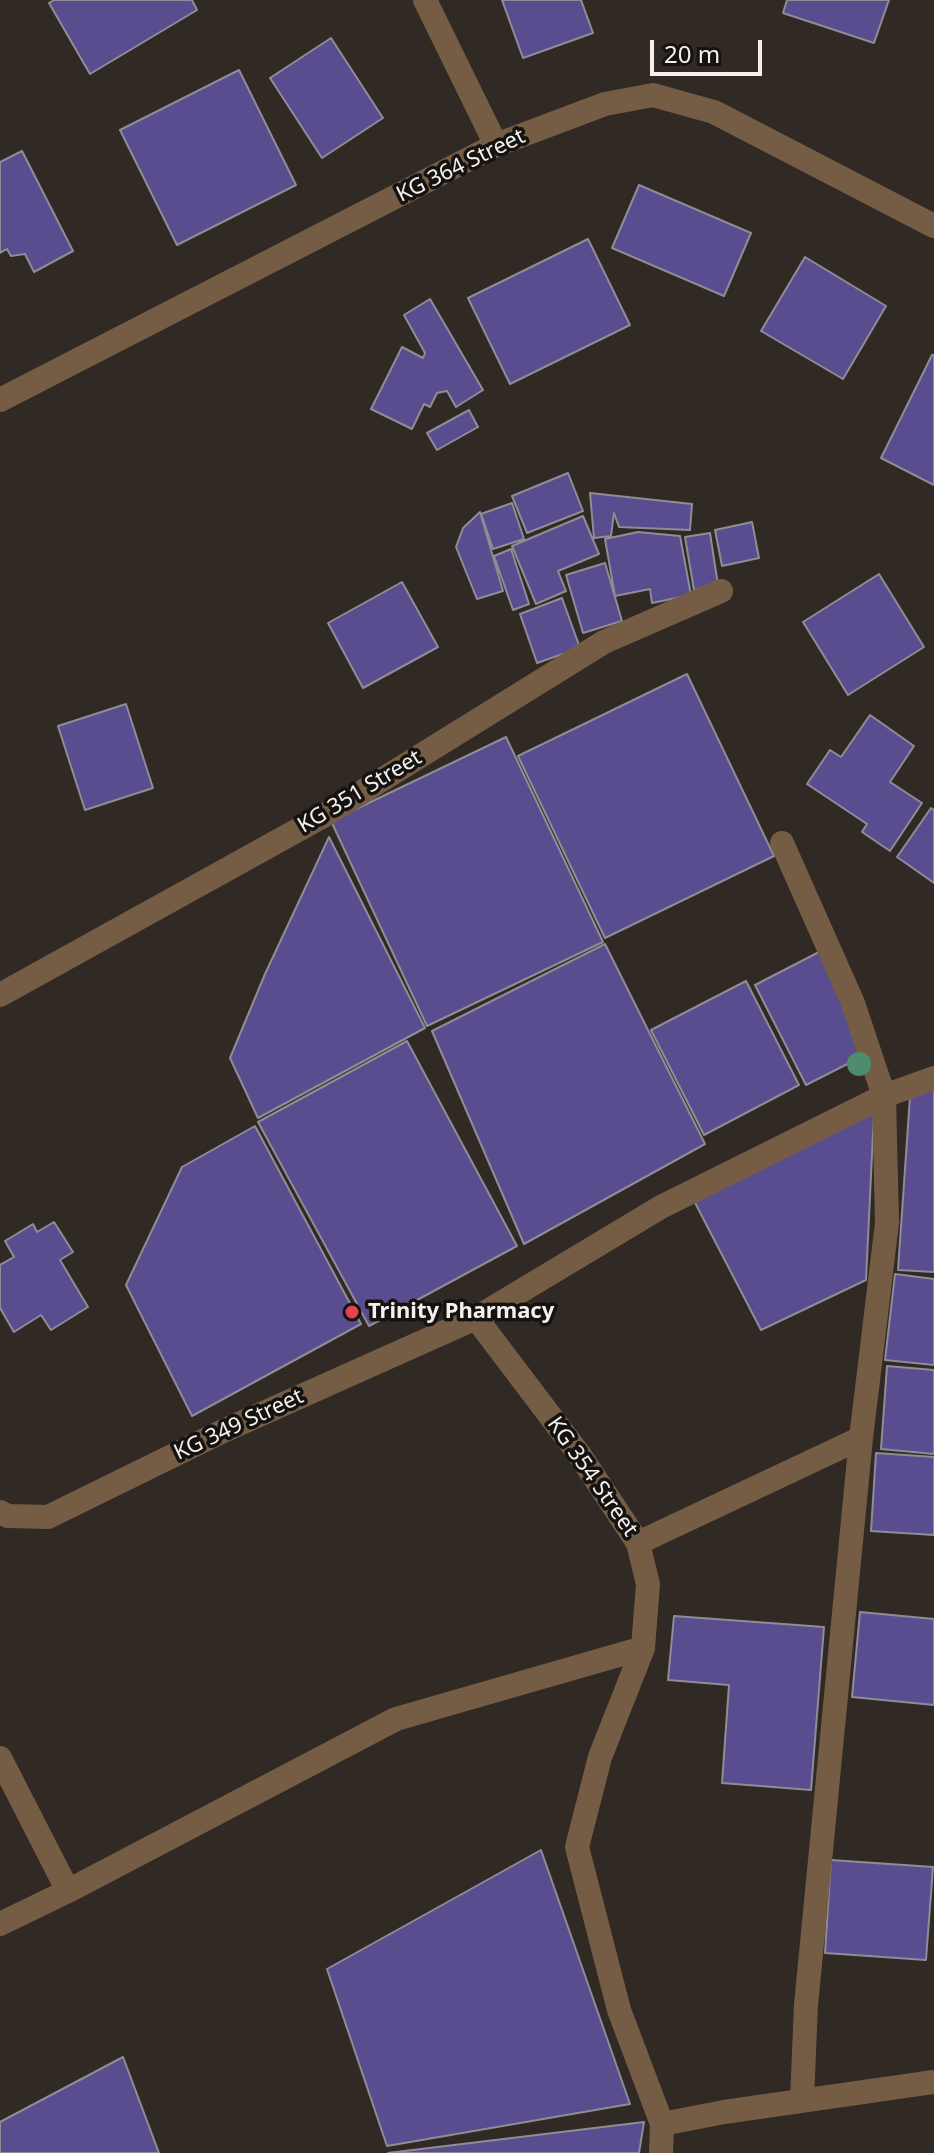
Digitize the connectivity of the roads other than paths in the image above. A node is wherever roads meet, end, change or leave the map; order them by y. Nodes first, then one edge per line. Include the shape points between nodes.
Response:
1 (425, 0) edge
2 (496, 145) junction
3 (934, 226) edge
4 (0, 400) edge
5 (721, 591) dead end
6 (782, 843) dead end
7 (0, 995) edge
8 (934, 1078) edge
9 (884, 1096) junction
10 (476, 1318) junction
11 (861, 1438) junction
12 (0, 1512) edge
13 (638, 1543) junction
14 (643, 1648) junction
15 (0, 1758) edge
16 (68, 1891) junction
17 (0, 1924) edge
18 (934, 2082) edge
19 (802, 2100) junction
20 (662, 2124) junction
21 (661, 2153) edge

1 - 2 street
2 - 3 street, KG 364 Street via 605,104 653,95 714,112
2 - 4 street, KG 364 Street
5 - 7 street, KG 351 Street via 604,642 325,815
6 - 9 street via 853,1003
8 - 9 street
9 - 10 street via 661,1207
9 - 11 street via 887,1223
10 - 12 street, KG 349 Street via 221,1432 48,1517
10 - 13 street, KG 354 Street via 579,1454
11 - 13 street
11 - 19 street via 806,2005
13 - 14 street, KG 354 Street via 648,1584
14 - 16 street via 396,1719
14 - 20 street, KG 354 Street via 600,1757 577,1847 619,2010
15 - 16 street
16 - 17 street
18 - 19 street
19 - 20 street
20 - 21 street, KG 354 Street

